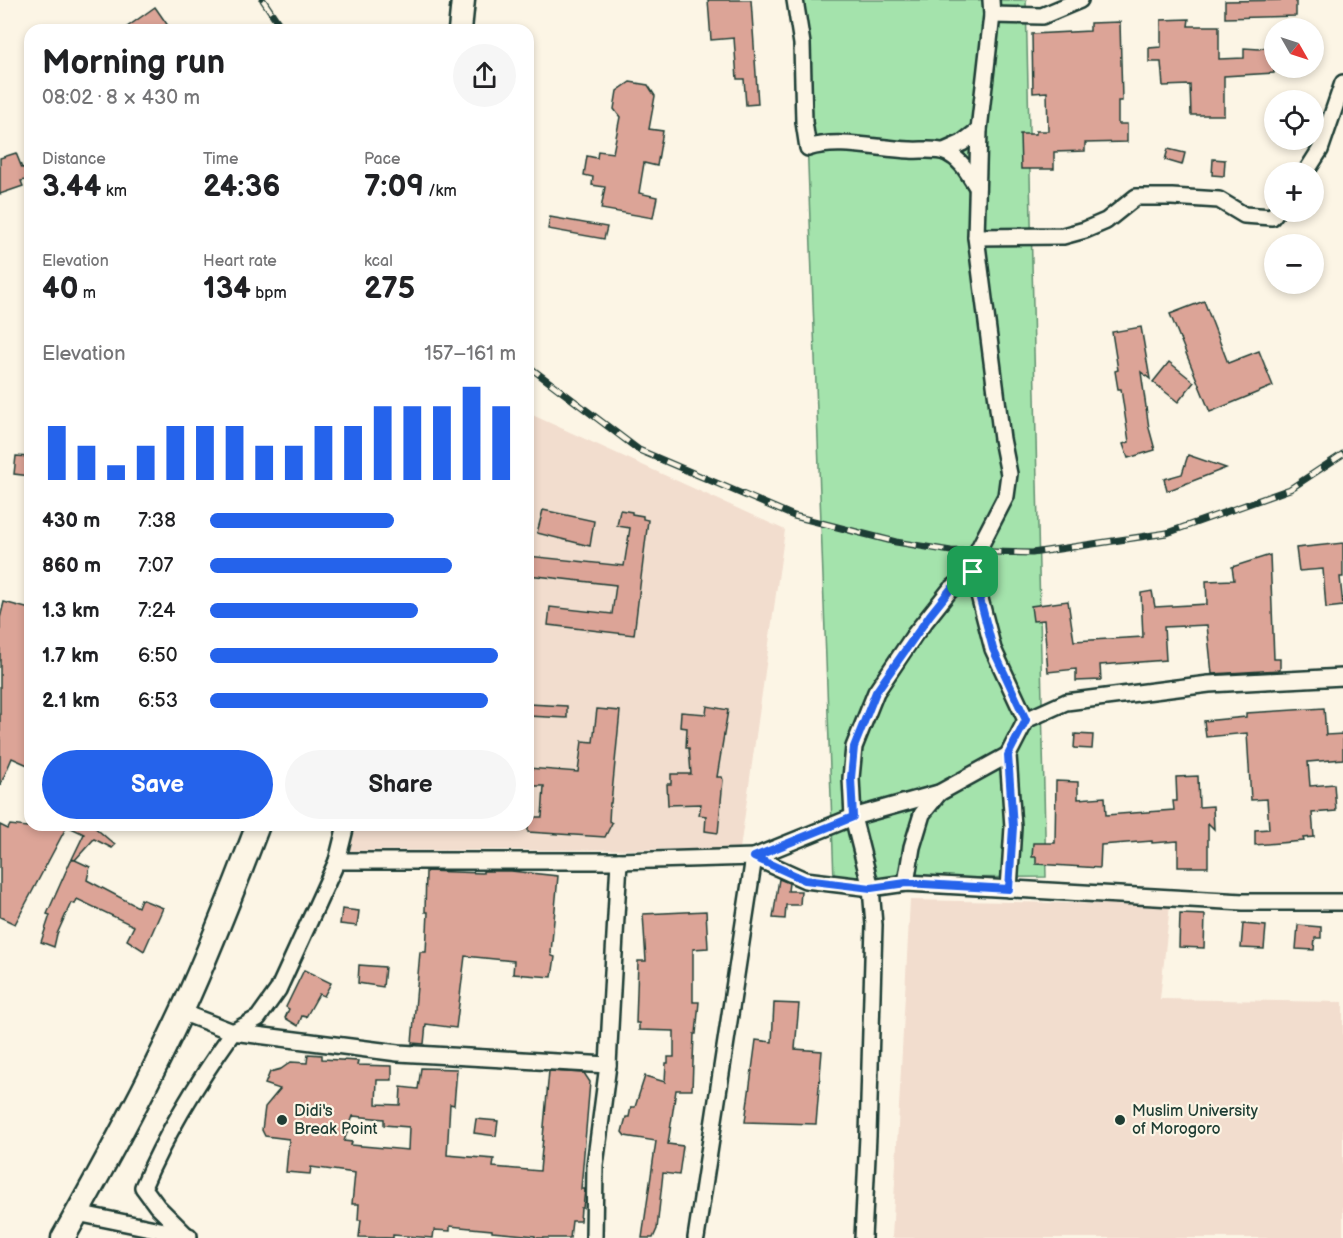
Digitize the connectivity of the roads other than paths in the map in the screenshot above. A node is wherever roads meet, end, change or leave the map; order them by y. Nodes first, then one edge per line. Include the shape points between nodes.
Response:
1 (463, 0) edge
2 (795, 0) edge
3 (1080, 0) edge
4 (992, 8) edge
5 (461, 24) edge
6 (1343, 83) edge
7 (980, 130) junction
8 (944, 151) junction
9 (1312, 162) edge
10 (977, 187) junction
11 (1264, 216) edge
12 (976, 237) junction
13 (973, 572) junction
14 (1343, 677) edge
15 (1026, 720) junction
16 (1008, 755) junction
17 (939, 793) junction
18 (853, 817) junction
19 (256, 831) edge
20 (344, 831) edge
21 (754, 857) junction
22 (337, 861) junction
23 (619, 861) junction
24 (906, 883) junction
25 (871, 888) junction
26 (1009, 889) junction
27 (1343, 902) edge
28 (181, 1012) junction
29 (233, 1032) junction
30 (608, 1065) junction
31 (77, 1213) junction
32 (192, 1237) edge
33 (63, 1238) edge
34 (594, 1238) edge
35 (696, 1238) edge
36 (863, 1238) edge

1 - 5 highway
2 - 8 street via 802,44 808,148 818,145
3 - 4 street via 1042,16
4 - 7 street
6 - 9 street
7 - 8 street
7 - 10 street
8 - 10 street via 961,162
10 - 12 street
11 - 12 street via 1244,215 1219,200 1136,197 1106,221 1063,236
12 - 13 street via 1010,474 1006,496 981,543
13 - 15 street via 993,649
13 - 18 street via 936,607 876,692 854,747
14 - 15 street via 1209,684 1066,702
15 - 16 street
16 - 17 street
16 - 26 street via 1013,827
17 - 18 street
17 - 24 street via 922,814
18 - 21 street
18 - 25 street
19 - 28 highway
20 - 22 street
21 - 23 street
21 - 25 street via 805,880
21 - 35 street
22 - 23 street
22 - 29 street via 278,990 258,1018
23 - 30 street
24 - 25 street
24 - 26 street
25 - 36 street via 874,925
26 - 27 street via 1243,902
28 - 29 street
28 - 31 highway
29 - 30 street via 398,1053
29 - 32 street via 199,1080 143,1187 156,1206
30 - 34 street via 595,1166
31 - 32 street
31 - 33 highway

